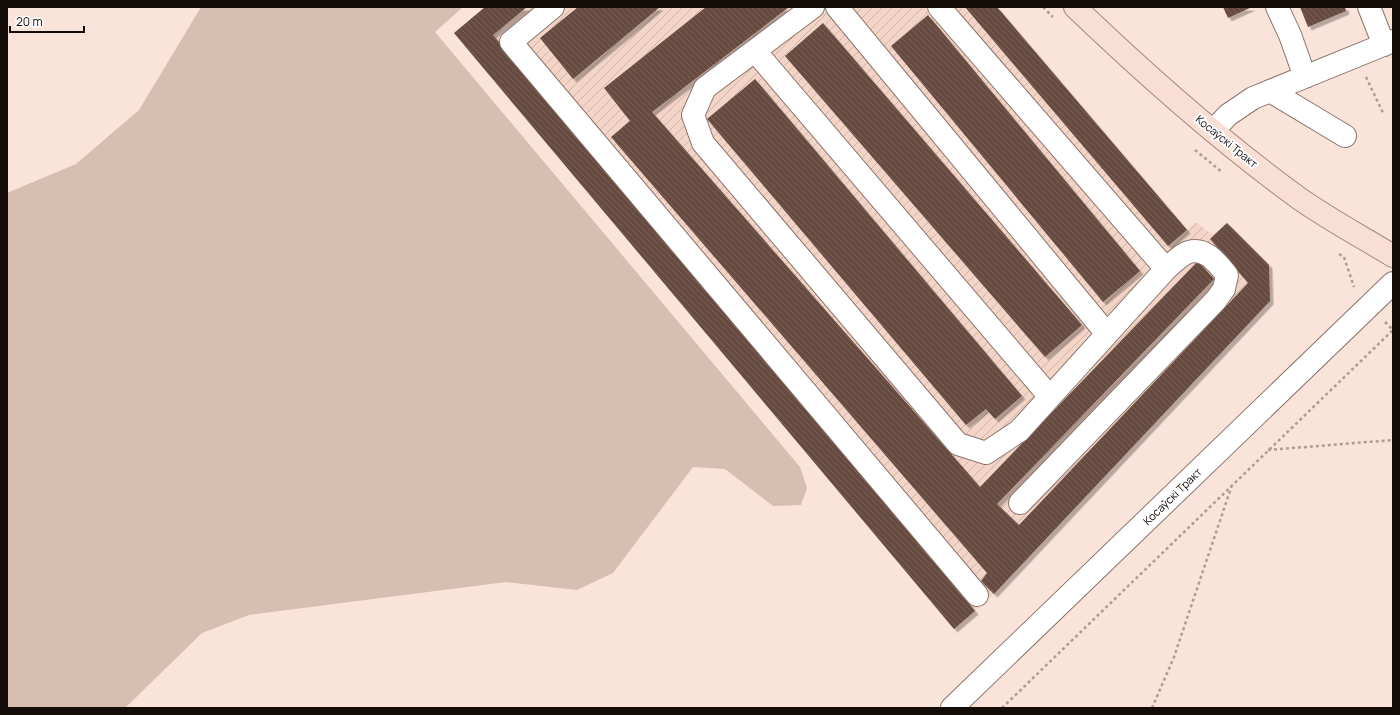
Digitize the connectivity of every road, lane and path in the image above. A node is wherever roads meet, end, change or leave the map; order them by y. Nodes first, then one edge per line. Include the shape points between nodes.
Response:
1 (553, 7) edge
2 (813, 7) edge
3 (837, 7) edge
4 (939, 7) edge
5 (1075, 7) edge
6 (1277, 7) edge
7 (1369, 7) edge
8 (1389, 43) edge
9 (755, 51) junction
10 (1356, 56) junction
11 (1305, 77) junction
12 (1270, 92) junction
13 (1384, 115) dead end
14 (1213, 131) junction
15 (1345, 136) dead end
16 (1393, 256) edge
17 (1166, 269) junction
18 (1393, 283) edge
19 (1393, 330) edge
20 (1107, 334) junction
21 (1050, 397) junction
22 (1393, 440) edge
23 (1268, 450) junction
24 (1232, 484) junction
25 (1020, 503) dead end
26 (977, 595) dead end
27 (952, 708) edge
28 (1002, 708) edge
29 (1152, 708) edge

1 - 26 street via 511,42
2 - 9 street
3 - 20 street
4 - 17 street
5 - 14 main road, Косаўскі Тракт
6 - 11 street
7 - 8 street
8 - 10 street
9 - 21 street
9 - 21 street via 705,88 693,115 703,143 958,444 986,453 1019,431
10 - 11 street
10 - 13 path
11 - 12 street
12 - 14 street via 1253,98 1228,114
12 - 15 street
14 - 16 main road, Косаўскі Тракт via 1301,199
17 - 20 street
17 - 25 street via 1188,252 1203,252 1227,275 1224,289
18 - 27 street, Косаўскі Тракт
19 - 23 path
20 - 21 street
22 - 23 path
23 - 24 path
24 - 28 path
24 - 29 path via 1174,657

